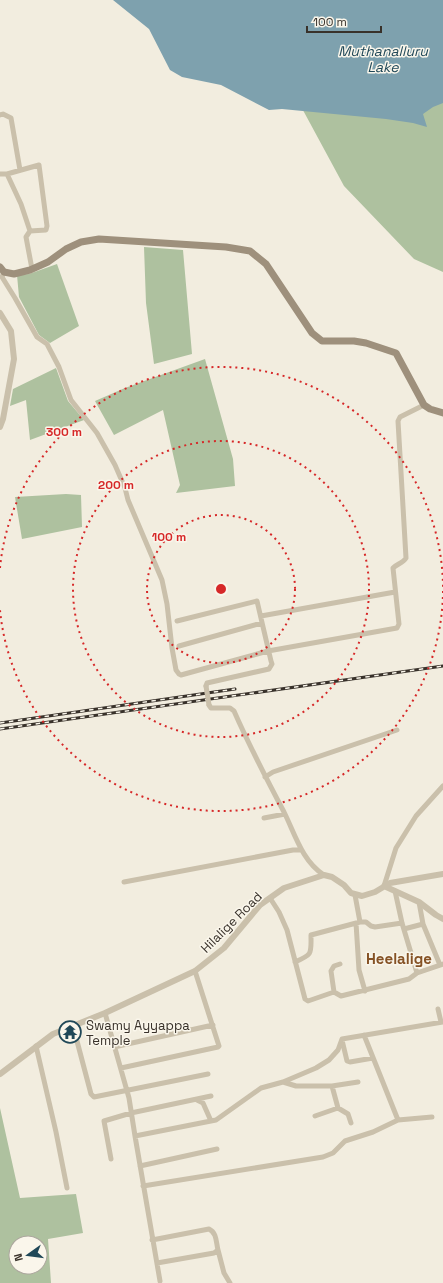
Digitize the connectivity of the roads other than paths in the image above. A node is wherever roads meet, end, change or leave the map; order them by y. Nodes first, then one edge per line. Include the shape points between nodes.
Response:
1 (0, 115) edge
2 (20, 170) junction
3 (0, 174) edge
4 (7, 174) junction
5 (30, 231) junction
6 (2, 269) edge
7 (32, 269) junction
8 (0, 313) edge
9 (424, 405) junction
10 (443, 413) edge
11 (0, 427) edge
12 (395, 592) junction
13 (261, 616) junction
14 (177, 621) dead end
15 (262, 623) junction
16 (179, 646) dead end
17 (268, 651) junction
18 (398, 730) dead end
19 (265, 777) junction
20 (443, 786) edge
21 (285, 814) junction
22 (264, 818) dead end
23 (302, 850) junction
24 (443, 874) edge
25 (324, 875) junction
26 (124, 882) dead end
27 (384, 886) junction
28 (395, 891) junction
29 (355, 895) junction
30 (270, 898) junction
31 (419, 902) junction
32 (443, 919) edge
33 (358, 922) junction
34 (402, 924) junction
35 (423, 924) junction
36 (404, 929) junction
37 (295, 962) junction
38 (340, 964) dead end
39 (442, 964) edge
40 (195, 971) junction
41 (417, 973) junction
42 (365, 991) junction
43 (334, 992) junction
44 (438, 1009) dead end
45 (105, 1013) junction
46 (442, 1022) edge
47 (213, 1025) junction
48 (73, 1026) junction
49 (364, 1035) junction
50 (342, 1039) junction
51 (36, 1046) junction
52 (114, 1047) junction
53 (373, 1058) junction
54 (121, 1068) junction
55 (0, 1074) edge
56 (208, 1074) dead end
57 (283, 1082) junction
58 (358, 1082) dead end
59 (332, 1086) junction
60 (127, 1090) junction
61 (211, 1096) dead end
62 (196, 1099) junction
63 (338, 1108) junction
64 (131, 1113) junction
65 (315, 1116) dead end
66 (432, 1117) dead end
67 (398, 1120) junction
68 (211, 1121) junction
69 (351, 1123) dead end
70 (134, 1136) junction
71 (217, 1149) dead end
72 (112, 1159) dead end
73 (140, 1166) junction
74 (143, 1186) junction
75 (67, 1188) dead end
76 (152, 1240) junction
77 (218, 1250) junction
78 (157, 1263) junction
79 (160, 1281) dead end
80 (230, 1283) edge

1 - 2 street via 11,118
2 - 4 street
2 - 5 street via 39,165 47,226 46,230
3 - 4 street
4 - 5 street
5 - 7 street via 26,237
6 - 7 main road via 14,274
6 - 17 street via 2,277 37,337 47,344 71,400 97,432 125,488 162,580 177,672 181,674
7 - 9 main road via 81,242 99,239 226,247 250,251 266,264 312,333 322,341 360,342 396,353
8 - 11 street via 11,331 14,359
9 - 10 main road
9 - 12 street via 398,419 406,558 393,568
12 - 13 street
12 - 17 street via 399,624 397,628
13 - 14 street via 257,601
13 - 15 street
15 - 16 street
15 - 17 street
17 - 19 street, bridge via 272,664 269,669 207,683 206,686 211,708 230,708 234,711
18 - 19 street via 273,772
19 - 21 street
20 - 27 street via 416,816 396,848
21 - 22 street
21 - 23 street
23 - 25 street via 315,869
23 - 26 street
24 - 27 street via 390,882
25 - 29 street via 332,877
25 - 30 street, Hilalige Road via 284,888
27 - 28 street
27 - 29 street via 375,892 362,896
28 - 31 street
28 - 34 street
29 - 33 street
30 - 37 street via 287,930
30 - 40 street, Hilalige Road via 260,905 224,948
31 - 32 street
31 - 35 street
33 - 34 street via 366,922 375,927
33 - 37 street via 311,935 310,954
33 - 42 street via 359,970
34 - 36 street
35 - 36 street
35 - 39 street
36 - 41 street
37 - 43 street via 306,1000
38 - 43 street via 334,966 331,971
39 - 41 street
40 - 45 street, Hilalige Road
40 - 47 street
41 - 42 street via 409,979
42 - 43 street via 341,996
44 - 46 street
45 - 48 street, Hilalige Road
45 - 52 street
46 - 49 street
47 - 52 street
47 - 54 street via 219,1046 217,1048
48 - 51 street, Hilalige Road via 53,1034
48 - 60 street via 91,1094 97,1097
49 - 50 street
49 - 53 street
50 - 53 street via 347,1061
50 - 57 street via 338,1050 329,1060
51 - 55 street, Hilalige Road
51 - 75 street
52 - 54 street
53 - 67 street
54 - 60 street
56 - 60 street
57 - 59 street via 296,1086
57 - 68 street via 262,1088
58 - 59 street
59 - 63 street
60 - 64 street
61 - 62 street
62 - 64 street
62 - 68 street via 204,1102
63 - 65 street
63 - 69 street via 348,1114
64 - 70 street
64 - 72 street via 103,1122
66 - 67 street
67 - 74 street via 345,1141 333,1153 323,1157
68 - 70 street
70 - 73 street
71 - 73 street
73 - 74 street
74 - 76 street
76 - 77 street via 209,1229 215,1234
76 - 78 street
77 - 78 street via 214,1253
77 - 80 street via 224,1273
78 - 79 street

